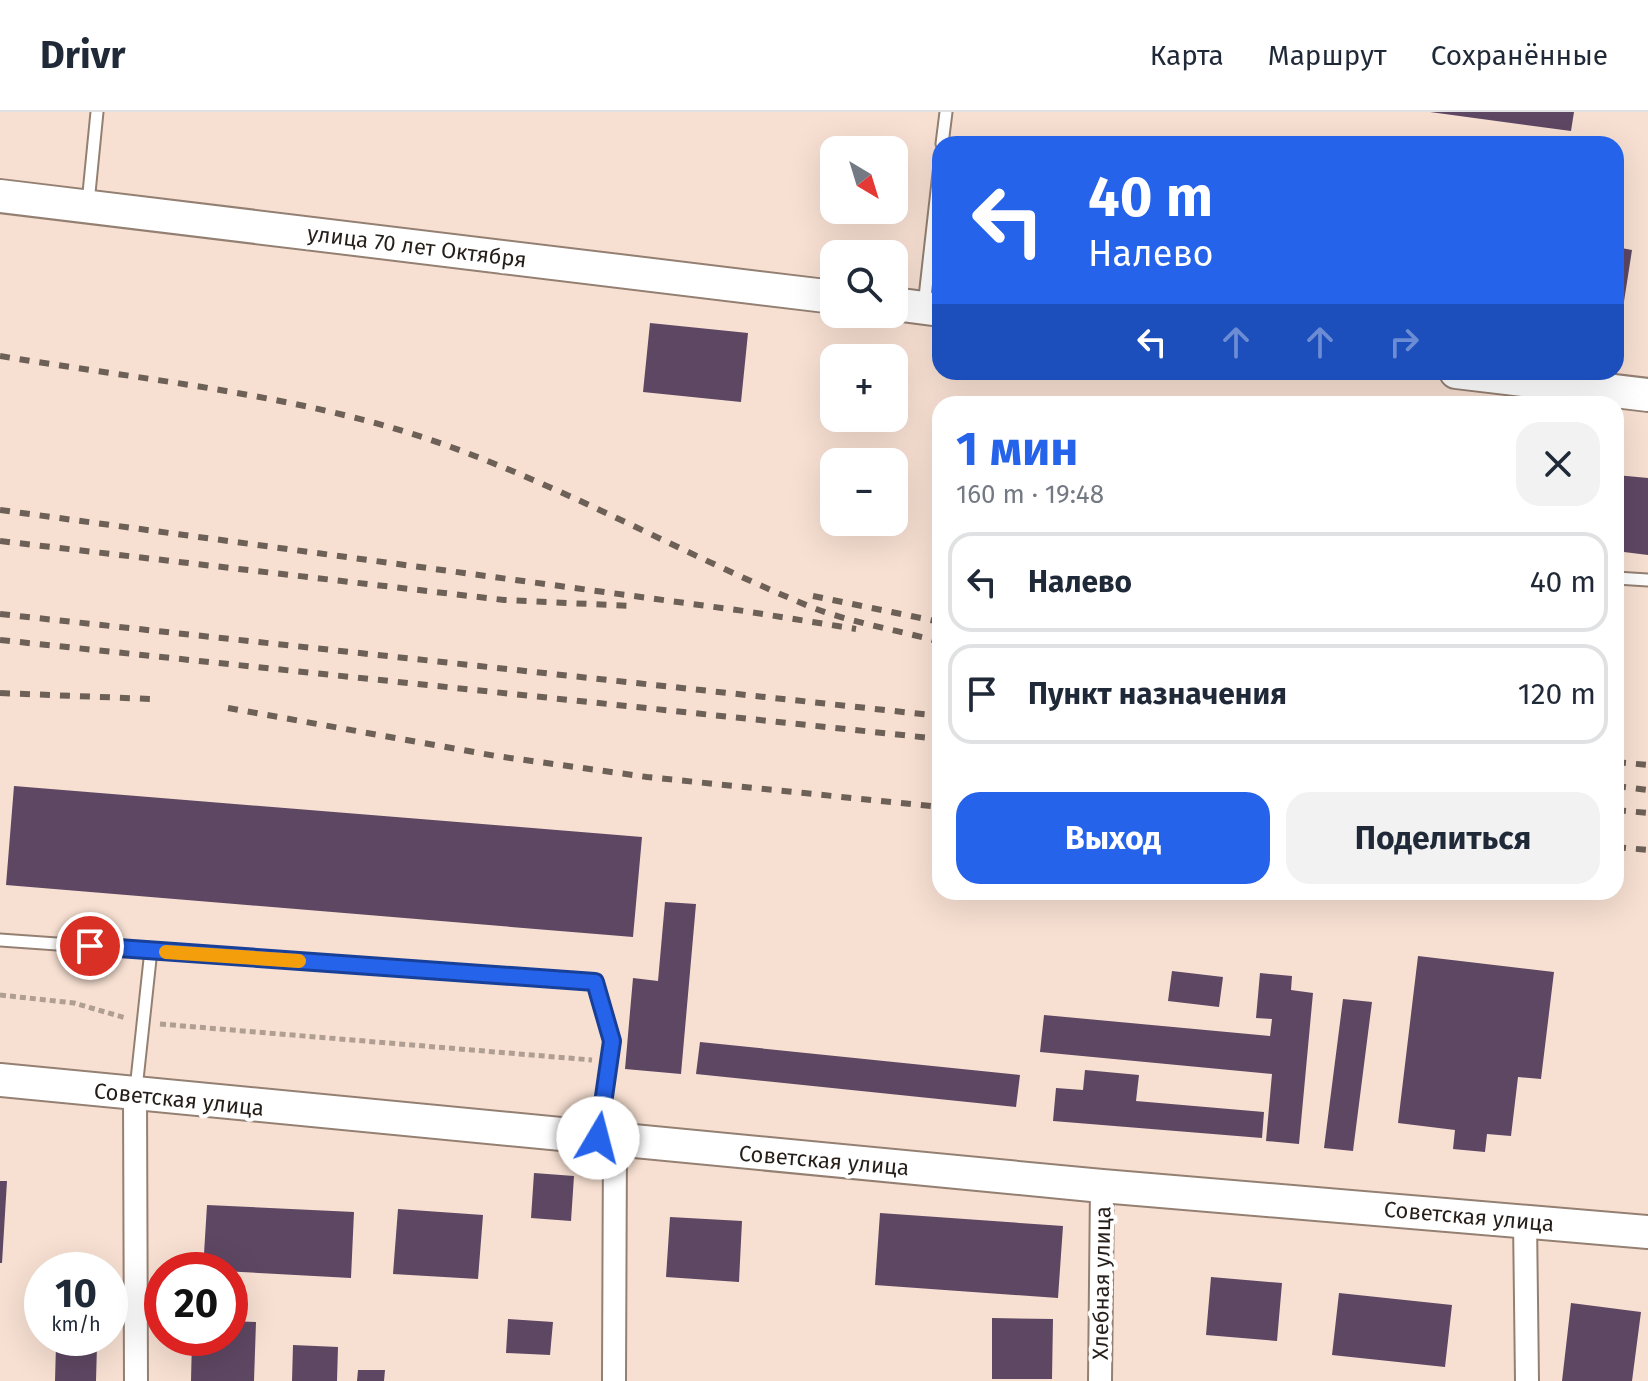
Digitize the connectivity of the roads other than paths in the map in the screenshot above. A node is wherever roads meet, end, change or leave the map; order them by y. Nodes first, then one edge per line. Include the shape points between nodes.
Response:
1 (97, 112) edge
2 (946, 112) edge
3 (943, 136) edge
4 (0, 196) edge
5 (88, 207) junction
6 (932, 218) edge
7 (820, 295) edge
8 (919, 307) edge
9 (1486, 380) edge
10 (1536, 393) edge
11 (1648, 395) edge
12 (1624, 578) edge
13 (1648, 580) edge
14 (0, 940) edge
15 (151, 950) junction
16 (0, 1080) edge
17 (135, 1095) junction
18 (606, 1139) junction
19 (1102, 1186) junction
20 (1525, 1220) junction
21 (1648, 1232) edge
22 (136, 1381) edge
23 (614, 1381) edge
24 (1100, 1381) edge
25 (1527, 1381) edge

1 - 5 lane
2 - 3 lane
4 - 5 street, улица 70 лет Октября
5 - 7 street, улица 70 лет Октября
6 - 8 lane
9 - 10 street
10 - 11 street
12 - 13 lane
14 - 15 lane
15 - 17 lane
15 - 18 lane via 595,982 612,1041
16 - 17 street, Советская улица
17 - 18 street, Советская улица
17 - 22 street
18 - 19 street, Советская улица
18 - 23 street
19 - 20 street, Советская улица
19 - 24 street, Хлебная улица
20 - 21 street, Советская улица
20 - 25 street

